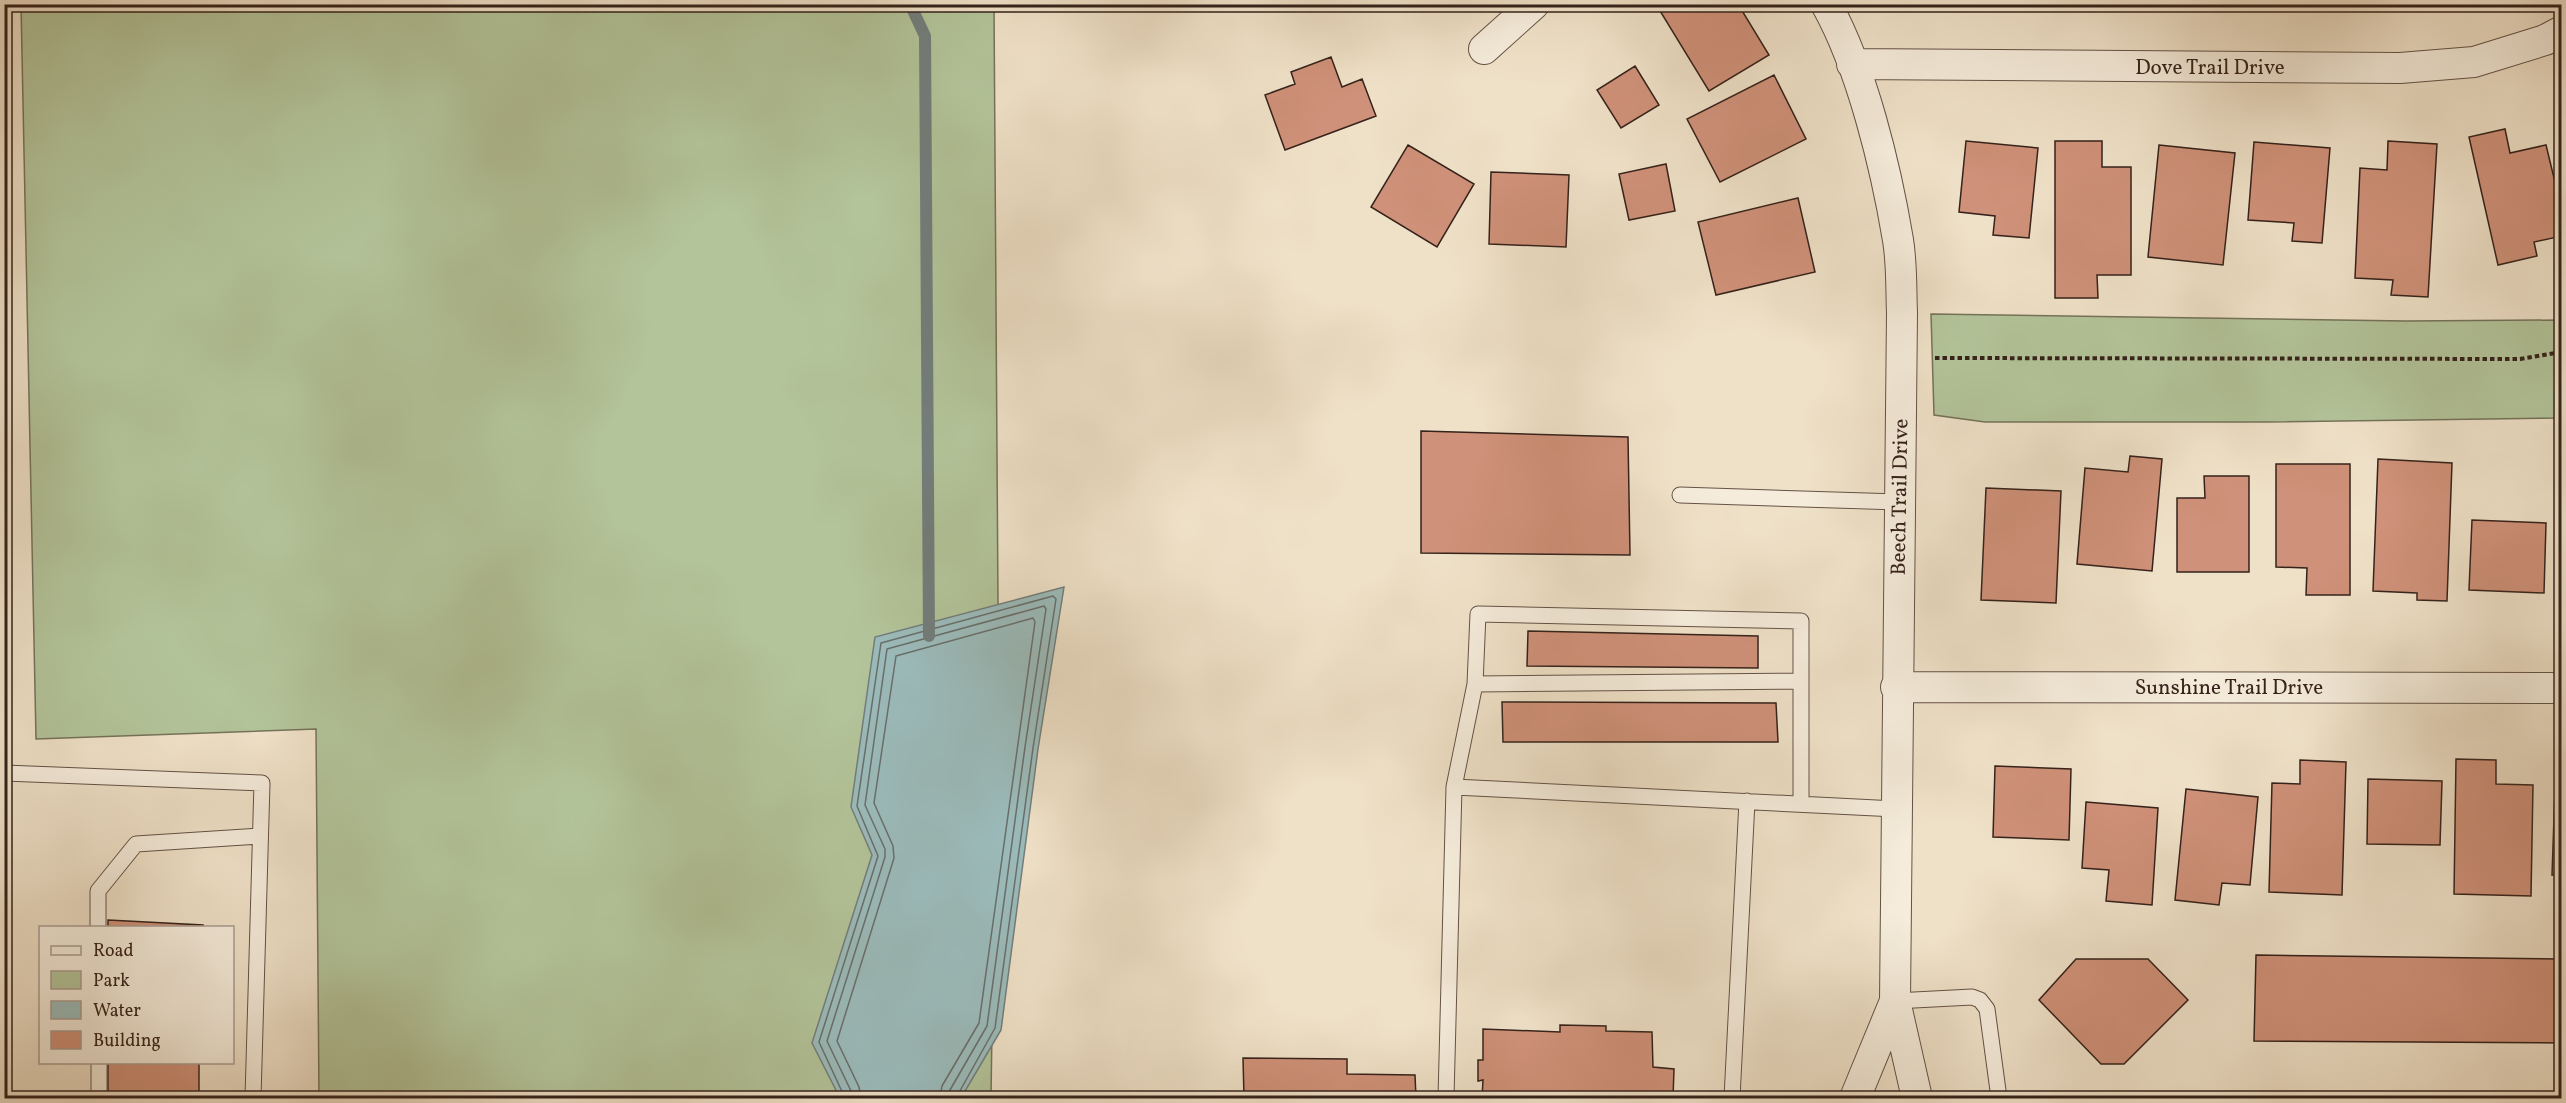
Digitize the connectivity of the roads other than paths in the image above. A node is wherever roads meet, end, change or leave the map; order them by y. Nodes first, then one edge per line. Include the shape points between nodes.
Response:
1 (1534, 4) edge
2 (1826, 4) edge
3 (2562, 31) edge
4 (1484, 49) dead end
5 (1852, 64) junction
6 (1680, 495) dead end
7 (1899, 502) junction
8 (1801, 681) junction
9 (1475, 684) junction
10 (1896, 687) junction
11 (2562, 688) edge
12 (4, 773) edge
13 (1454, 787) junction
14 (1747, 801) junction
15 (1801, 804) junction
16 (1896, 809) junction
17 (260, 836) junction
18 (98, 926) edge
19 (1895, 1001) junction
20 (99, 1064) edge
21 (99, 1098) edge
22 (253, 1098) edge
23 (1446, 1098) edge
24 (1731, 1098) edge
25 (1855, 1098) edge
26 (1917, 1098) edge
27 (1999, 1098) edge

1 - 4 street
2 - 5 street, Beech Trail Drive
3 - 5 street, Dove Trail Drive via 2474,62 2400,68
5 - 7 street, Beech Trail Drive via 1876,139 1898,242 1902,313
6 - 7 lane
7 - 10 street, Beech Trail Drive
8 - 9 lane
8 - 9 lane via 1801,621 1478,614
8 - 15 lane
9 - 13 lane
10 - 11 street, Sunshine Trail Drive
10 - 16 street, Beech Trail Drive
12 - 17 lane via 262,783
13 - 14 lane
13 - 23 lane
14 - 15 lane
14 - 24 lane
15 - 16 lane
16 - 19 street, Beech Trail Drive
17 - 18 lane via 136,844 98,891
17 - 22 lane
19 - 25 street, Beech Trail Drive
19 - 26 street, Beech Trail Drive
19 - 27 lane via 1971,997 1980,1000 1986,1009
20 - 21 lane

